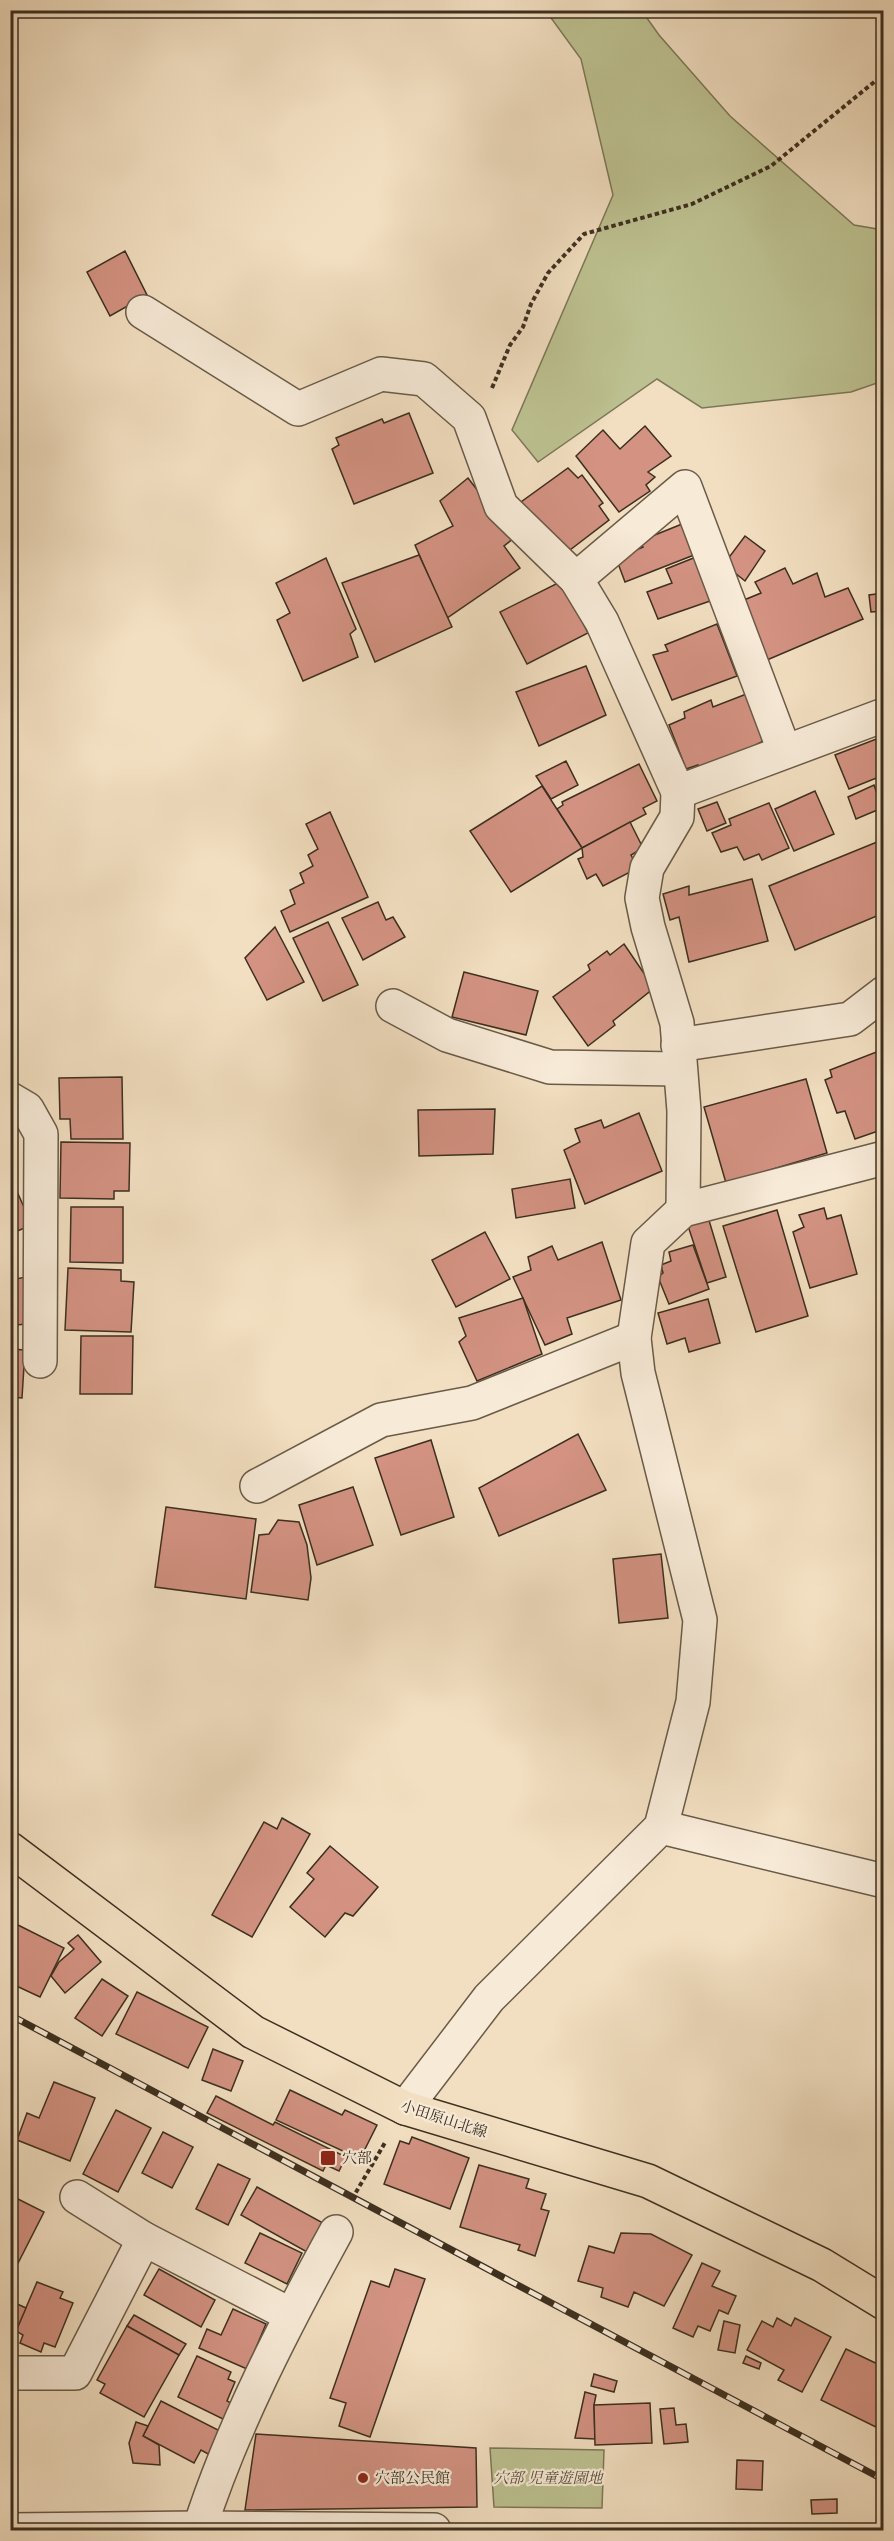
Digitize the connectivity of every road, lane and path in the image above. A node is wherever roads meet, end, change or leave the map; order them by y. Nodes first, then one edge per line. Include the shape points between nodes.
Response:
1 (884, 74) edge
2 (143, 312) dead end
3 (472, 425) junction
4 (576, 579) junction
5 (884, 715) edge
6 (784, 750) junction
7 (678, 792) junction
8 (884, 993) edge
9 (393, 1006) dead end
10 (678, 1057) junction
11 (10, 1099) edge
12 (884, 1158) edge
13 (683, 1210) junction
14 (634, 1338) junction
15 (40, 1360) dead end
16 (257, 1486) dead end
17 (661, 1827) junction
18 (10, 1849) edge
19 (884, 1881) edge
20 (405, 2108) junction
21 (77, 2197) dead end
22 (336, 2232) joint
23 (144, 2239) junction
24 (884, 2303) edge
25 (291, 2315) junction
26 (10, 2373) edge
27 (199, 2529) edge
28 (10, 2530) edge
29 (434, 2530) edge

1 - 3 path via 771,166 692,204 584,234 548,273
2 - 3 street via 298,409 381,374 424,379
3 - 4 street via 501,506
4 - 6 street via 685,487
4 - 7 street via 602,622
5 - 6 street
6 - 7 street
7 - 10 street via 677,817 647,868 642,898 677,1023
8 - 10 street via 849,1019
9 - 10 street via 447,1035 550,1067
10 - 13 street via 684,1111
11 - 15 street via 27,1109 41,1134
12 - 13 street
13 - 14 street via 648,1243
14 - 16 street via 472,1403 381,1420
14 - 17 street via 641,1385 700,1620 693,1702
17 - 19 street
17 - 20 street via 489,1998
18 - 20 main road, 小田原山北線 via 253,2032
20 - 22 path
20 - 24 main road, 小田原山北線 via 648,2181 822,2265
21 - 23 street
22 - 25 street
23 - 25 street
23 - 26 street via 75,2373
25 - 27 street via 229,2451
27 - 28 street
27 - 29 street

